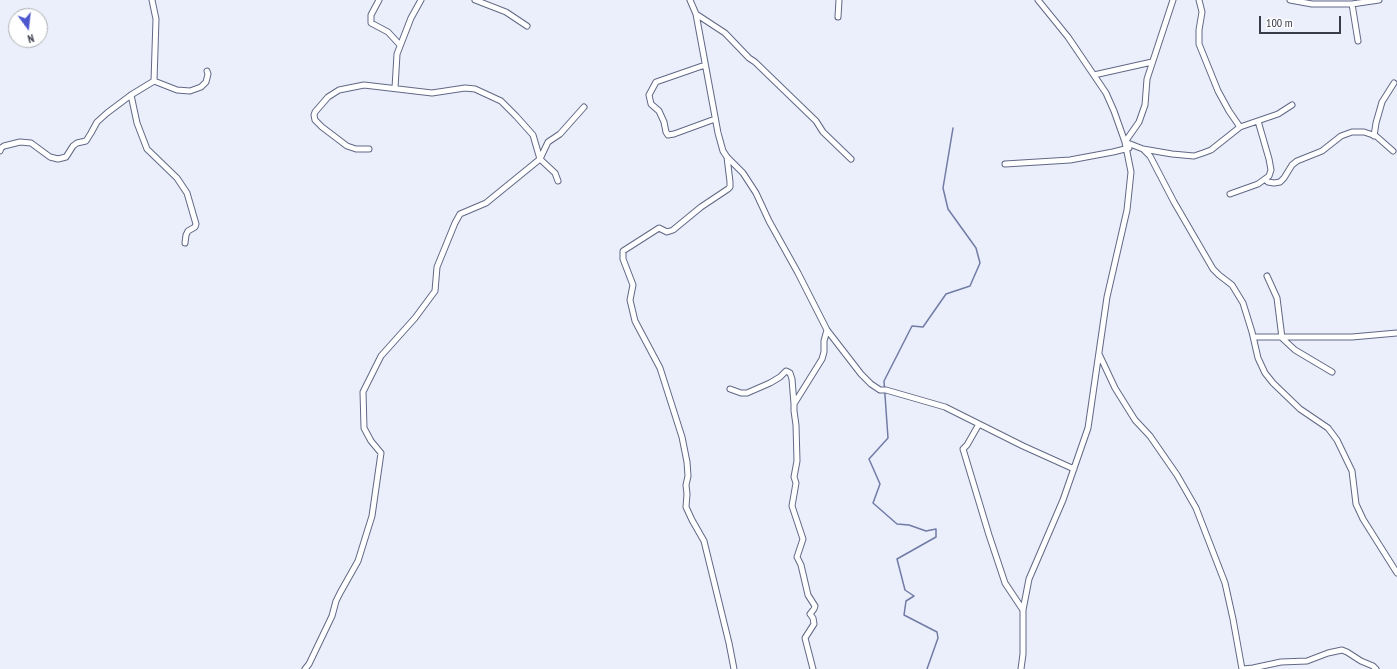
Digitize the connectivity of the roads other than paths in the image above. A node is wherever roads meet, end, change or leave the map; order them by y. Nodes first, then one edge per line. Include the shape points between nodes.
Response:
1 (152, 0) edge
2 (379, 0) edge
3 (421, 0) edge
4 (476, 0) edge
5 (690, 0) edge
6 (839, 0) edge
7 (1038, 0) edge
8 (1173, 0) edge
9 (1199, 0) edge
10 (1290, 0) edge
11 (1379, 0) edge
12 (1352, 4) junction
13 (696, 14) junction
14 (838, 17) dead end
15 (527, 26) dead end
16 (1358, 41) dead end
17 (400, 45) junction
18 (1152, 62) junction
19 (705, 65) junction
20 (207, 71) dead end
21 (1094, 75) junction
22 (154, 81) junction
23 (1394, 83) dead end
24 (395, 88) junction
25 (131, 95) junction
26 (1292, 105) dead end
27 (584, 107) dead end
28 (715, 119) junction
29 (1258, 121) junction
30 (1240, 126) junction
31 (1374, 136) junction
32 (1125, 142) junction
33 (1136, 146) junction
34 (370, 149) dead end
35 (1126, 149) junction
36 (1144, 149) junction
37 (0, 151) edge
38 (1393, 151) dead end
39 (727, 157) junction
40 (540, 159) junction
41 (852, 159) dead end
42 (1005, 164) dead end
43 (1266, 180) junction
44 (558, 181) dead end
45 (1230, 194) dead end
46 (185, 243) dead end
47 (1266, 276) dead end
48 (827, 330) junction
49 (1397, 333) edge
50 (1254, 337) junction
51 (1282, 338) junction
52 (1099, 354) junction
53 (1332, 372) dead end
54 (730, 389) dead end
55 (794, 404) junction
56 (978, 424) junction
57 (1074, 469) junction
58 (1397, 573) edge
59 (1022, 610) junction
60 (1022, 668) edge
61 (305, 669) edge
62 (734, 669) edge
63 (813, 669) edge
64 (1243, 669) edge
65 (1376, 669) edge

1 - 22 street via 156,19
2 - 17 street via 371,15 371,23 388,32
3 - 17 street
4 - 15 street via 506,12
5 - 13 street
6 - 14 street
7 - 21 street
8 - 18 street
9 - 30 street via 1202,12 1199,44 1218,91
10 - 12 street via 1312,4
11 - 12 street
12 - 16 street
13 - 19 street
13 - 41 street via 725,33
17 - 24 street
18 - 21 street
18 - 32 street via 1147,79 1145,105 1139,122
19 - 28 street
19 - 28 street via 656,82 649,95 651,104 659,111 668,135
20 - 22 street via 206,82 190,91 177,90
21 - 32 street via 1109,99
22 - 25 street
23 - 31 street via 1382,102
24 - 34 street via 364,85 339,90 328,97 315,112 315,120 347,146
24 - 40 street via 432,93 475,89 501,101 533,135
25 - 37 street via 97,122 86,141 73,146 66,157 50,157 31,143 20,142 4,146
25 - 46 street via 137,123 147,149 177,178 187,193 196,224 188,231
26 - 29 street via 1278,114
27 - 40 street via 560,134 548,142
28 - 39 street via 723,151
29 - 30 street
29 - 43 street via 1271,170
30 - 36 street via 1210,150 1194,156
31 - 38 street
31 - 43 street via 1364,132 1352,132 1341,136 1322,151 1297,161 1280,182
32 - 33 street
32 - 35 street
33 - 35 street
33 - 36 street
35 - 42 street via 1070,160
35 - 52 street via 1131,172 1127,210 1107,297
36 - 50 street via 1214,269 1232,285 1243,303
39 - 48 street via 743,173 756,194
39 - 62 street via 730,182 728,189 673,230 668,232 658,228 623,251 623,259 633,285 630,300 635,321 660,368 682,437 688,476 686,507 704,541
40 - 44 street via 555,173
40 - 61 street via 486,203 460,214 437,267 435,291 381,356 363,392 364,428 381,453 372,516 358,561 336,601 332,616
43 - 45 street
47 - 51 street via 1277,298
48 - 55 street via 822,359
48 - 56 street via 871,384 883,390 945,407
49 - 51 street via 1352,337
50 - 51 street
50 - 58 street via 1258,358 1273,383 1300,409 1328,428 1337,440 1352,471 1356,504
51 - 53 street via 1295,350
52 - 57 street via 1088,428
52 - 64 street via 1115,388 1135,420 1150,436 1196,508 1225,583
54 - 55 street via 747,393 780,377 786,371 792,379
55 - 63 street via 797,461 792,506 803,539 797,556 808,595 815,606 810,614 814,624 805,638
56 - 57 street
56 - 59 street via 967,445 962,449 1005,583
57 - 59 street via 1029,580
59 - 60 street
64 - 65 street via 1281,662 1306,661 1342,650

